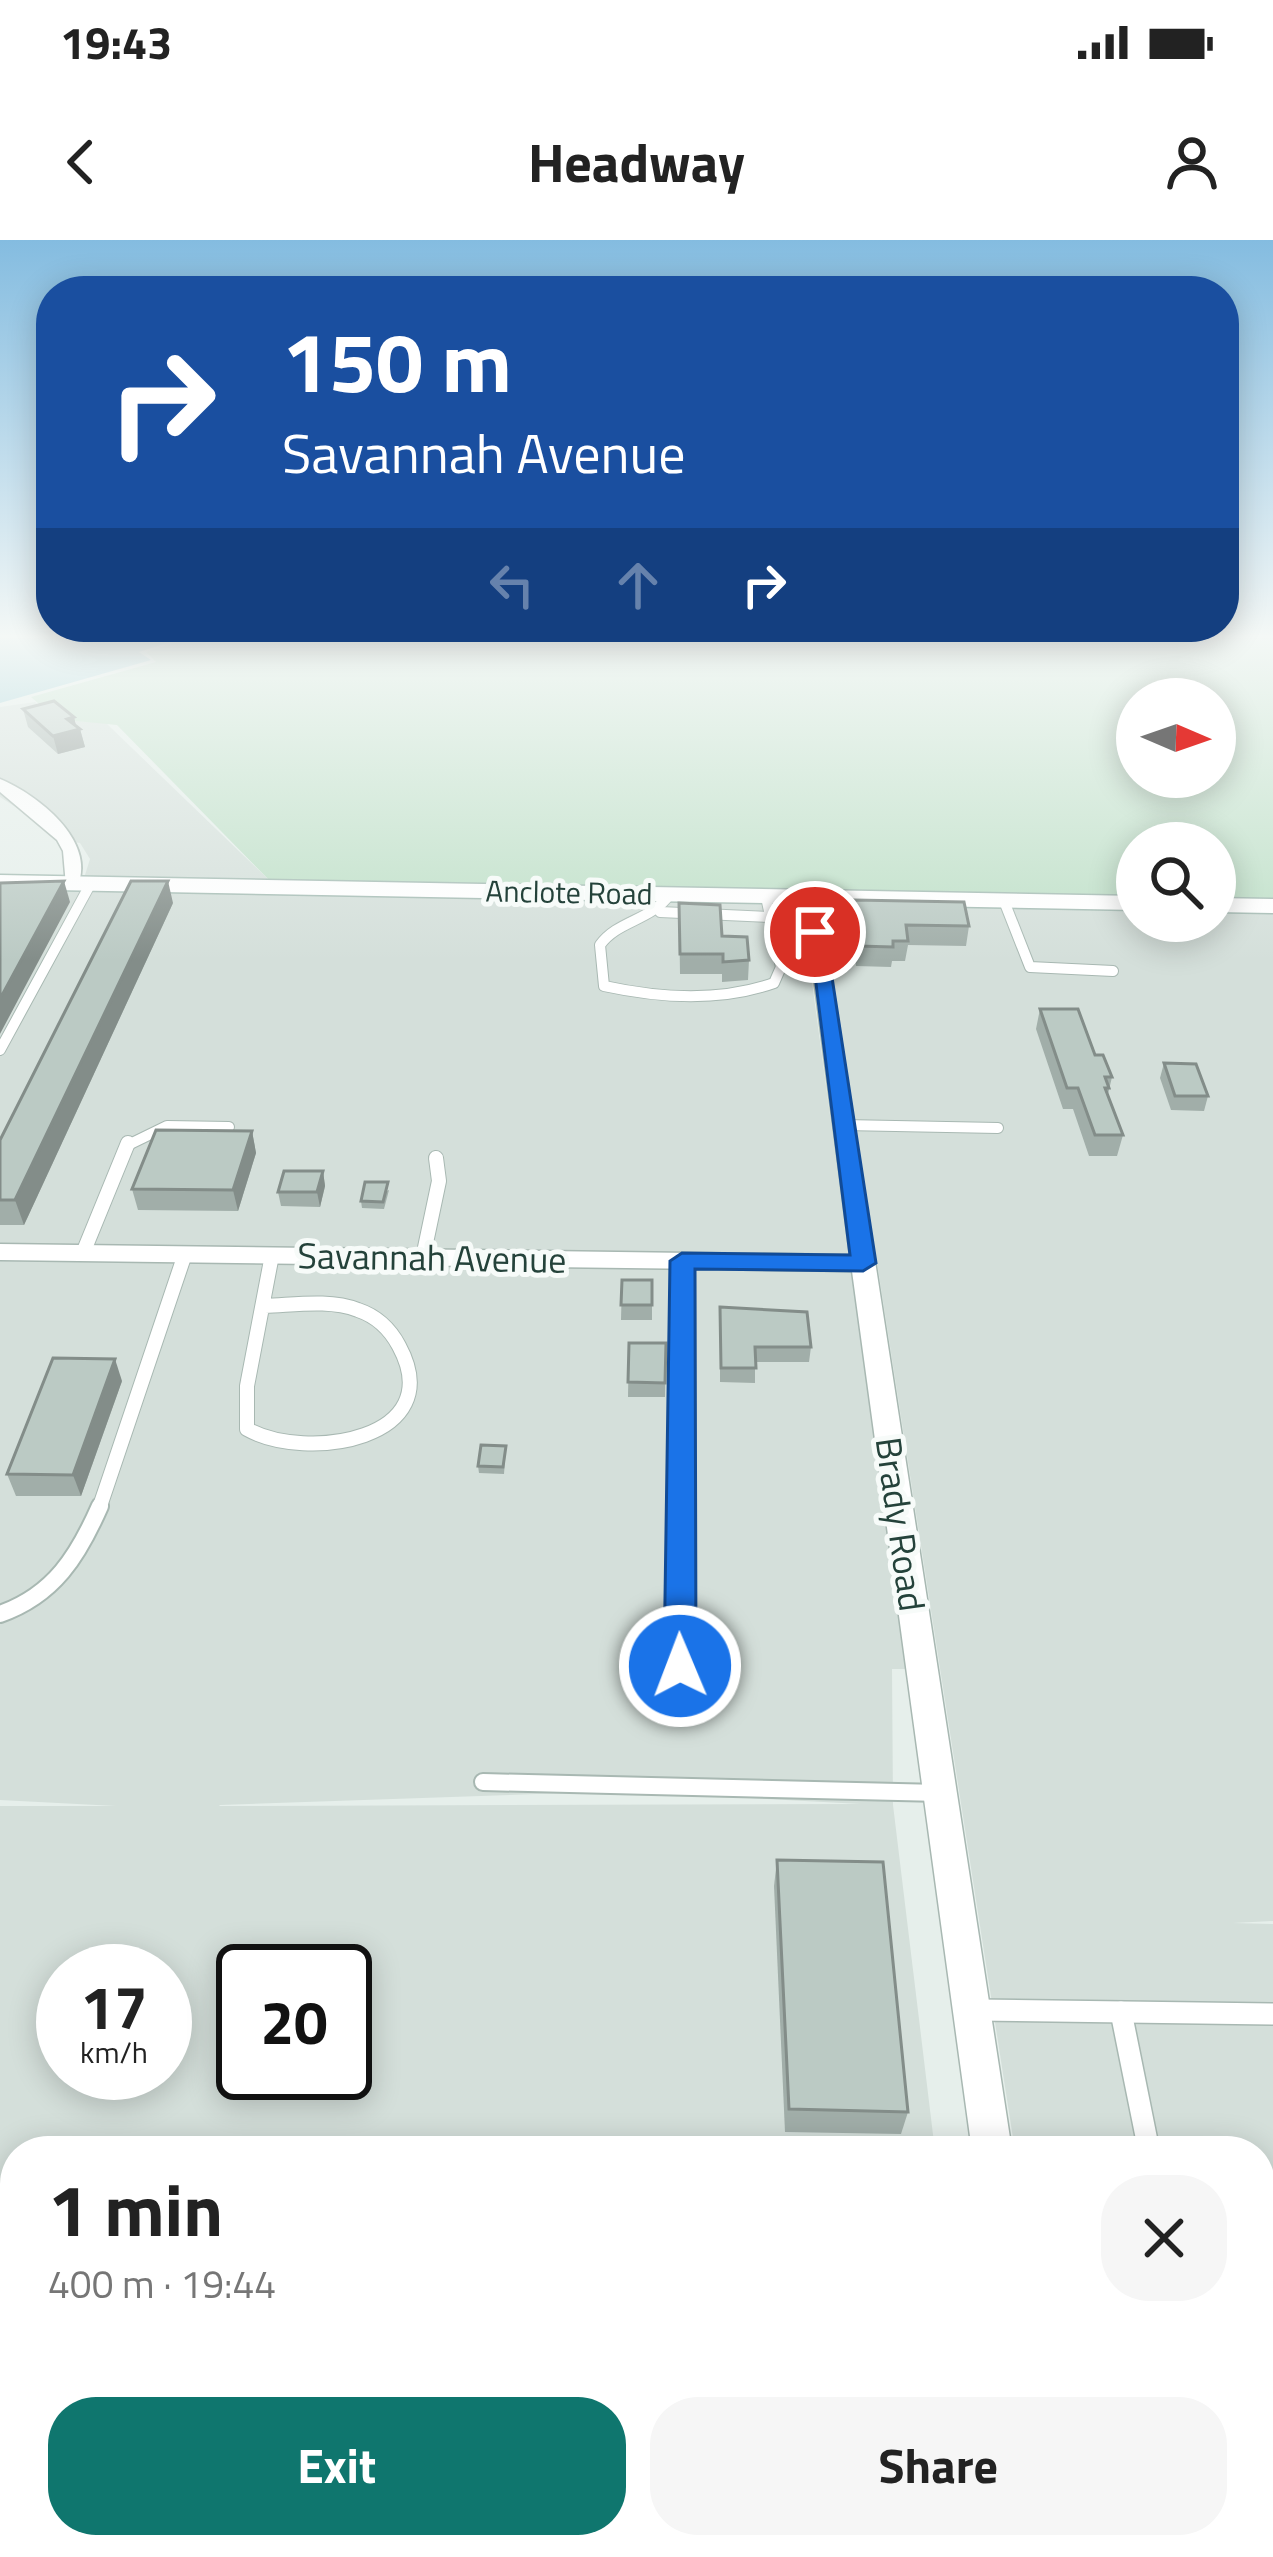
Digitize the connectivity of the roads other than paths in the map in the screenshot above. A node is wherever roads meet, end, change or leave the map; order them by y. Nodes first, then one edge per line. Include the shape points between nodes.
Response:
1 (0, 784) edge
2 (0, 881) edge
3 (82, 882) junction
4 (810, 897) junction
5 (1004, 901) junction
6 (665, 903) junction
7 (1116, 904) edge
8 (1236, 905) edge
9 (768, 906) junction
10 (1273, 906) edge
11 (820, 966) junction
12 (781, 967) junction
13 (1113, 971) dead end
14 (0, 1050) edge
15 (844, 1126) junction
16 (229, 1127) edge
17 (998, 1128) dead end
18 (436, 1158) dead end
19 (0, 1252) edge
20 (83, 1253) junction
21 (185, 1254) junction
22 (272, 1256) junction
23 (423, 1257) junction
24 (682, 1261) junction
25 (863, 1263) junction
26 (266, 1306) junction
27 (0, 1614) edge
28 (680, 1666) dead end
29 (483, 1782) dead end
30 (940, 1793) junction
31 (972, 2010) junction
32 (1121, 2012) junction
33 (1273, 2014) edge
34 (990, 2136) edge
35 (1146, 2136) edge

1 - 3 street via 73,847
2 - 3 street, Anclote Road
3 - 6 street, Anclote Road via 129,894
3 - 14 lane
4 - 5 street, Anclote Road
4 - 9 street, Anclote Road
4 - 11 street, Brady Road
5 - 7 street, Anclote Road
5 - 13 lane via 1030,967
6 - 9 street, Anclote Road
6 - 12 lane via 605,935 597,946 604,986 657,995 755,992 774,983
8 - 10 street
9 - 12 lane
11 - 12 lane
11 - 15 street, Brady Road
15 - 17 lane
15 - 25 street, Brady Road
16 - 20 lane via 166,1126 128,1142
18 - 23 lane
19 - 20 street, Savannah Avenue
20 - 21 street, Savannah Avenue
21 - 22 street, Savannah Avenue
21 - 27 lane via 76,1557 37,1599
22 - 23 street, Savannah Avenue
22 - 26 lane
23 - 24 street, Savannah Avenue
24 - 25 street, Savannah Avenue
24 - 28 lane
25 - 30 street, Brady Road
26 - 26 lane via 244,1409 247,1429 279,1443 345,1442 402,1408 405,1360 391,1330 343,1306
29 - 30 lane
30 - 31 street, Brady Road
31 - 32 lane
31 - 34 street, Brady Road
32 - 33 lane
32 - 35 lane

